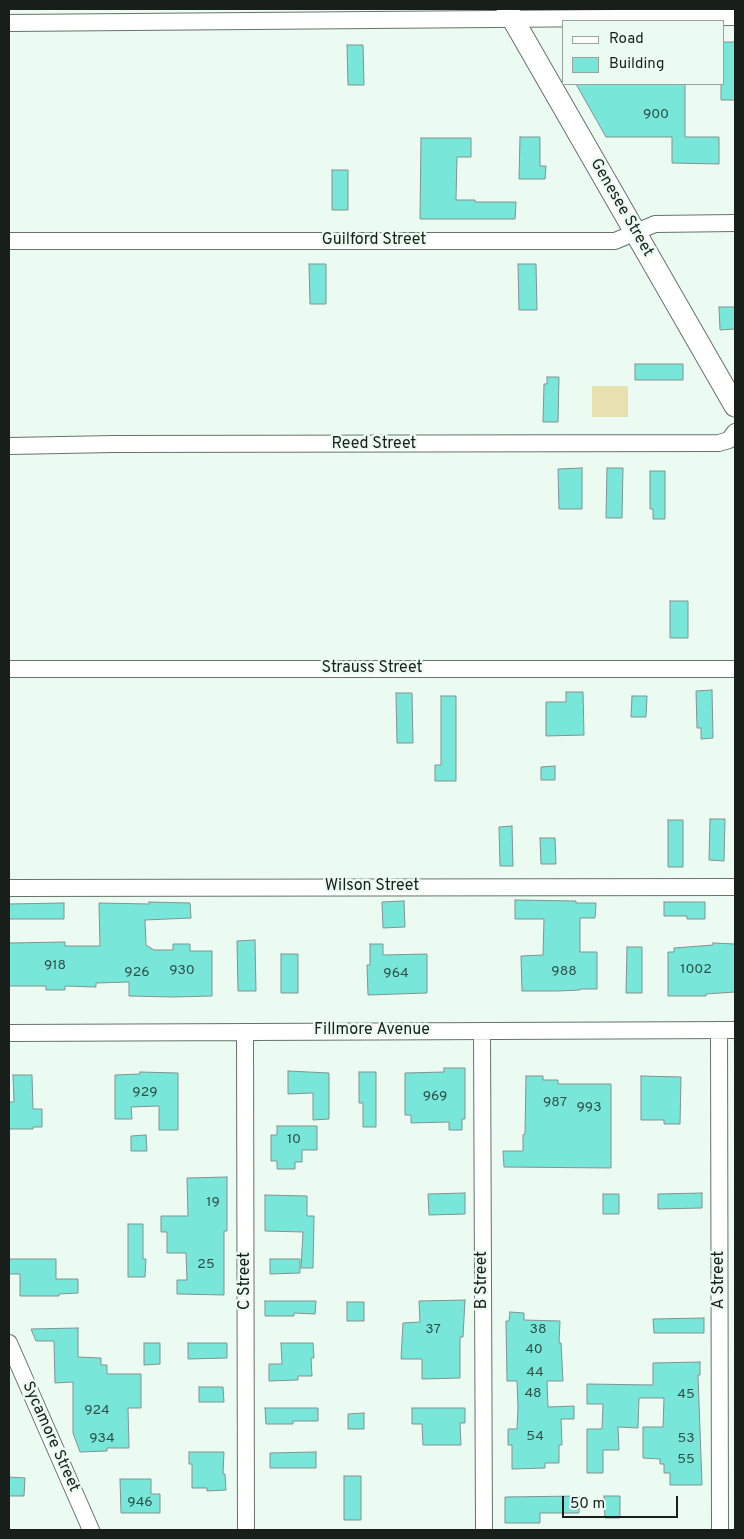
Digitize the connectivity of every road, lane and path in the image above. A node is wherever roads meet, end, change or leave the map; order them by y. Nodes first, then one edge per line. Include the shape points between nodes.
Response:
1 (510, 14) edge
2 (735, 17) edge
3 (9, 22) edge
4 (735, 223) edge
5 (635, 232) junction
6 (9, 241) edge
7 (735, 406) edge
8 (735, 432) edge
9 (9, 446) edge
10 (9, 669) edge
11 (735, 669) edge
12 (735, 887) edge
13 (9, 888) edge
14 (727, 1030) edge
15 (482, 1031) junction
16 (245, 1032) junction
17 (9, 1033) edge
18 (9, 1343) edge
19 (91, 1530) edge
20 (246, 1530) edge
21 (484, 1530) edge
22 (720, 1530) edge

1 - 2 street
1 - 3 street
1 - 5 main road, Genesee Street
4 - 5 street, Guilford Street via 654,224
5 - 6 street, Guilford Street via 615,241
5 - 7 main road, Genesee Street
8 - 9 street, Reed Street via 726,442 719,443
10 - 11 street, Strauss Street
12 - 13 street, Wilson Street
14 - 15 street, Fillmore Avenue
14 - 22 street, A Street
15 - 16 street, Fillmore Avenue
15 - 21 street, B Street
16 - 17 street, Fillmore Avenue
16 - 20 street, C Street
18 - 19 street, Sycamore Street

